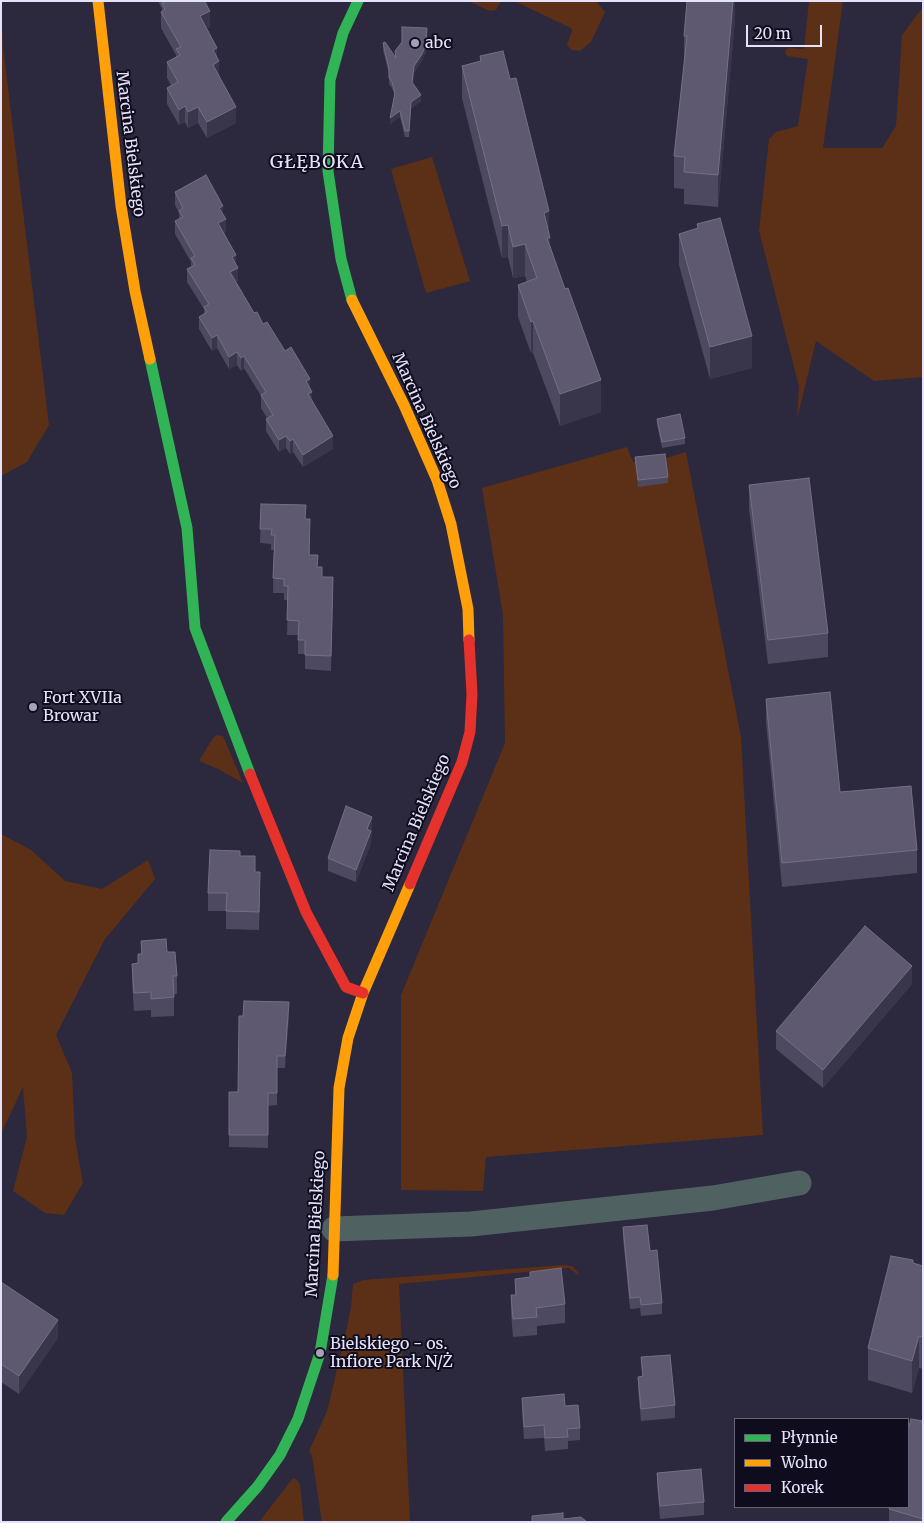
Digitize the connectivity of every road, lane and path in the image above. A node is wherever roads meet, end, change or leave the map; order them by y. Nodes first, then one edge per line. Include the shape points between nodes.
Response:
1 (98, 1) edge
2 (358, 1) edge
3 (363, 993) junction
4 (799, 1183) dead end
5 (334, 1229) junction
6 (226, 1522) edge

1 - 3 street, Marcina Bielskiego via 121,206 135,290 187,528 195,628 306,912 346,987
2 - 3 street, Marcina Bielskiego via 343,32 330,80 328,170 341,259 353,304 404,405 437,480 451,524 468,609 472,694 470,732 462,762
3 - 5 street, Marcina Bielskiego via 348,1038 339,1088
4 - 5 street via 713,1198 471,1224
5 - 6 street, Marcina Bielskiego via 334,1270 328,1311 320,1353 298,1419 280,1455

